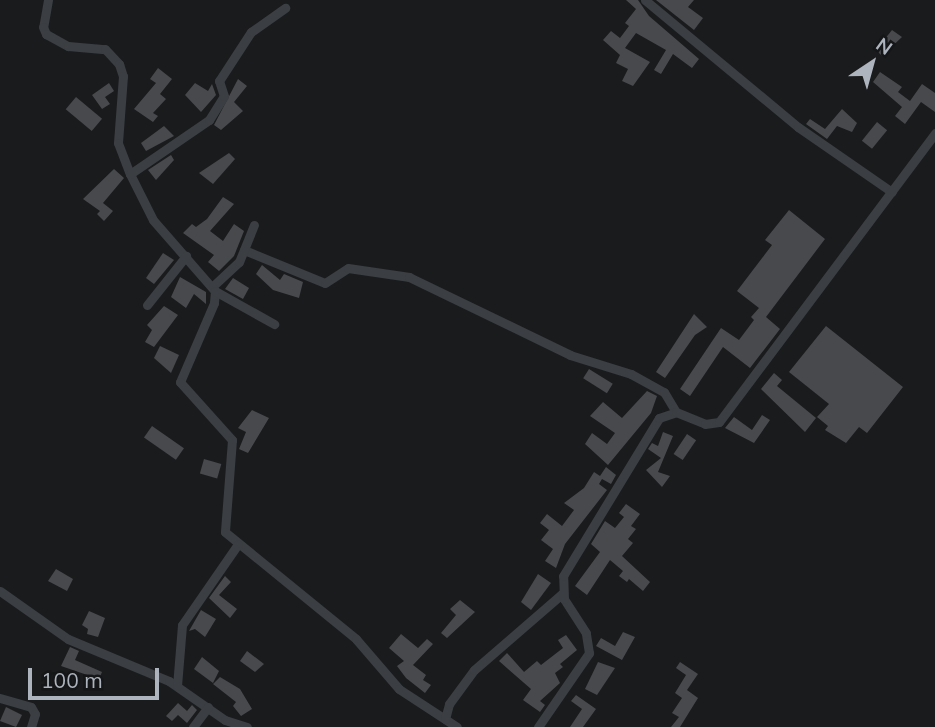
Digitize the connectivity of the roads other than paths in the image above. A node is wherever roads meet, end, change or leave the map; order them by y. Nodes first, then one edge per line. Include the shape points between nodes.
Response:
1 (48, 0) edge
2 (645, 0) edge
3 (285, 8) dead end
4 (935, 133) edge
5 (927, 144) junction
6 (935, 152) edge
7 (130, 174) junction
8 (892, 192) junction
9 (254, 225) dead end
10 (244, 250) junction
11 (186, 256) junction
12 (214, 289) junction
13 (147, 305) dead end
14 (274, 324) dead end
15 (676, 412) junction
16 (237, 544) junction
17 (0, 591) edge
18 (563, 593) junction
19 (177, 686) junction
20 (0, 698) edge
21 (208, 707) junction
22 (445, 719) junction
23 (31, 727) edge
24 (193, 727) edge
25 (247, 727) edge
26 (457, 727) edge
27 (538, 727) edge

1 - 7 street via 46,34 68,46 105,49 120,64 118,143
2 - 8 street via 798,127
3 - 7 street via 251,32 219,81 224,96 209,120
4 - 5 street
5 - 6 street
5 - 8 street
7 - 11 street via 149,213
8 - 15 street via 719,422 705,424
9 - 10 street
10 - 12 street
10 - 15 street via 325,283 348,268 409,277 570,355 631,374 664,392
11 - 12 street
11 - 13 street
12 - 14 street
12 - 16 street via 214,303 180,382 232,440 234,458 223,522
15 - 18 street via 659,418 586,532 563,576
16 - 19 street via 182,625
16 - 22 street via 356,639 399,690
17 - 19 street via 82,646
18 - 22 street via 474,670 449,704
18 - 27 street via 586,633 589,653
19 - 21 street
20 - 23 street via 31,707 35,714
21 - 24 street
21 - 25 street via 225,720
22 - 26 street

